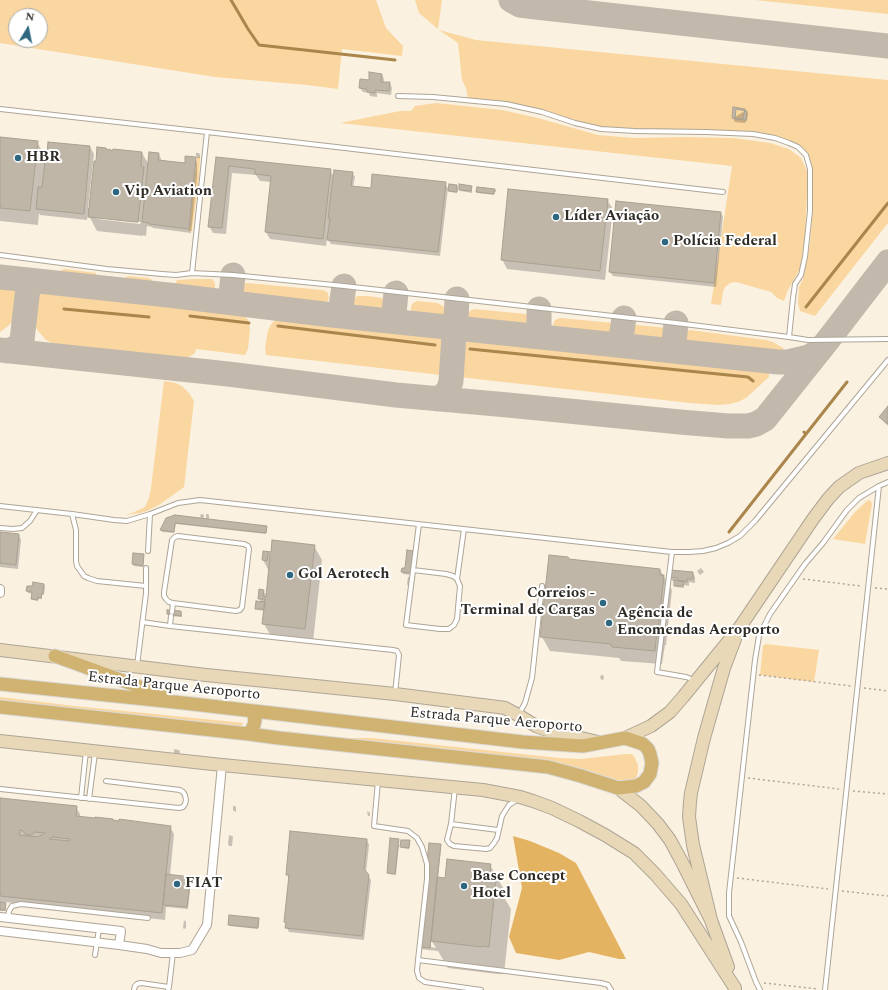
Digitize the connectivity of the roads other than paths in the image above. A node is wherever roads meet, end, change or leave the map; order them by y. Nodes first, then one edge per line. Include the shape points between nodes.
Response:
1 (398, 96) dead end
2 (0, 109) edge
3 (207, 132) junction
4 (723, 192) dead end
5 (0, 256) edge
6 (192, 273) junction
7 (789, 337) junction
8 (888, 339) edge
9 (888, 360) edge
10 (886, 461) edge
11 (888, 482) edge
12 (879, 486) junction
13 (0, 506) edge
14 (38, 510) junction
15 (72, 514) junction
16 (150, 514) junction
17 (419, 524) junction
18 (0, 528) edge
19 (464, 529) junction
20 (148, 551) dead end
21 (672, 552) junction
22 (146, 568) dead end
23 (414, 570) junction
24 (457, 579) junction
25 (146, 586) junction
26 (542, 586) dead end
27 (0, 589) edge
28 (0, 593) edge
29 (173, 603) junction
30 (142, 622) junction
31 (170, 626) junction
32 (740, 627) junction
33 (0, 650) edge
34 (55, 656) junction
35 (137, 666) junction
36 (696, 681) junction
37 (0, 684) edge
38 (395, 694) junction
39 (184, 703) junction
40 (0, 707) edge
41 (253, 712) junction
42 (286, 715) junction
43 (518, 715) junction
44 (249, 734) junction
45 (279, 738) junction
46 (625, 738) junction
47 (0, 741) edge
48 (602, 743) junction
49 (91, 751) junction
50 (222, 765) junction
51 (106, 781) dead end
52 (378, 781) junction
53 (456, 788) junction
54 (618, 788) junction
55 (0, 789) edge
56 (520, 797) junction
57 (81, 798) junction
58 (89, 799) junction
59 (451, 824) junction
60 (498, 830) junction
61 (4, 918) edge
62 (148, 918) dead end
63 (711, 920) junction
64 (63, 924) junction
65 (99, 929) junction
66 (0, 931) edge
67 (61, 938) junction
68 (97, 942) junction
69 (119, 945) junction
70 (173, 953) junction
71 (95, 955) dead end
72 (418, 960) junction
73 (157, 988) edge
74 (169, 989) edge
75 (736, 989) edge
76 (134, 990) edge
77 (481, 990) edge
78 (611, 990) edge
79 (760, 990) edge
80 (825, 990) edge

1 - 7 lane via 506,104 601,129 753,134 776,138 798,147 806,155 810,169 810,211 805,257 792,298
2 - 3 lane
3 - 4 lane
3 - 6 lane
5 - 6 lane via 162,274
6 - 7 lane via 328,285
7 - 8 lane via 808,340
9 - 21 lane via 740,536 703,551
10 - 32 street, Estrada Parque Aeroporto via 859,473 839,487 828,499
11 - 12 lane
12 - 79 lane via 859,498 847,510 770,614 759,636 729,893 729,916
12 - 80 lane
13 - 14 lane
14 - 15 lane
14 - 18 lane via 22,528
15 - 16 lane via 127,521
15 - 25 lane via 76,530 76,561 84,576 97,581
16 - 17 lane via 178,503 200,500
16 - 20 lane
17 - 19 lane
17 - 23 lane
19 - 21 lane
19 - 24 lane
21 - 36 lane via 657,672
22 - 25 lane
23 - 24 lane via 446,574
23 - 24 lane via 406,625 449,629 454,625 457,619 460,586
25 - 30 lane
26 - 43 lane via 532,678 525,703
27 - 28 street
29 - 29 lane via 167,601 164,596 173,538 178,536 248,546 240,610
29 - 31 lane
30 - 31 lane
30 - 35 lane
31 - 38 lane via 397,651 399,655
32 - 36 street, Estrada Parque Aeroporto
32 - 63 street via 724,668 704,738 690,802 692,845
33 - 34 street
34 - 35 street
34 - 39 main road
35 - 38 street
36 - 46 street, Estrada Parque Aeroporto via 670,712 651,726
37 - 39 main road, Estrada Parque Aeroporto
38 - 43 street via 505,708
39 - 41 main road, Estrada Parque Aeroporto
40 - 44 main road
41 - 42 main road, Estrada Parque Aeroporto
41 - 44 main road via 255,720
42 - 45 main road via 277,729
42 - 48 main road, Estrada Parque Aeroporto via 523,742 569,746
43 - 48 street via 547,730
44 - 45 main road
45 - 54 main road via 548,767
46 - 48 main road, Estrada Parque Aeroporto
46 - 54 main road via 643,744 648,749 652,763 650,774 644,782 636,786
47 - 49 street
49 - 50 street
49 - 57 lane
49 - 58 lane
50 - 52 street
50 - 70 street via 207,925 192,950
51 - 58 lane via 180,790 185,796 185,804 179,808
52 - 53 street
52 - 72 lane via 374,826 408,831 417,838 427,864
53 - 56 street
53 - 59 lane
54 - 63 street via 641,806 670,840
55 - 57 lane
56 - 60 lane via 509,805
56 - 75 street via 579,821 634,853 681,904
57 - 58 lane
59 - 60 lane
59 - 60 lane via 447,840 454,846 490,848 498,836
61 - 62 lane via 12,906 21,904
61 - 64 street
63 - 75 street
64 - 65 street
64 - 67 street
65 - 68 lane
65 - 69 street via 121,931
66 - 67 street
67 - 68 street
68 - 69 street
68 - 71 lane
69 - 70 street
70 - 74 lane
72 - 77 lane via 419,978 425,982
72 - 78 lane via 601,983 608,985
73 - 74 lane
73 - 76 lane via 137,984

